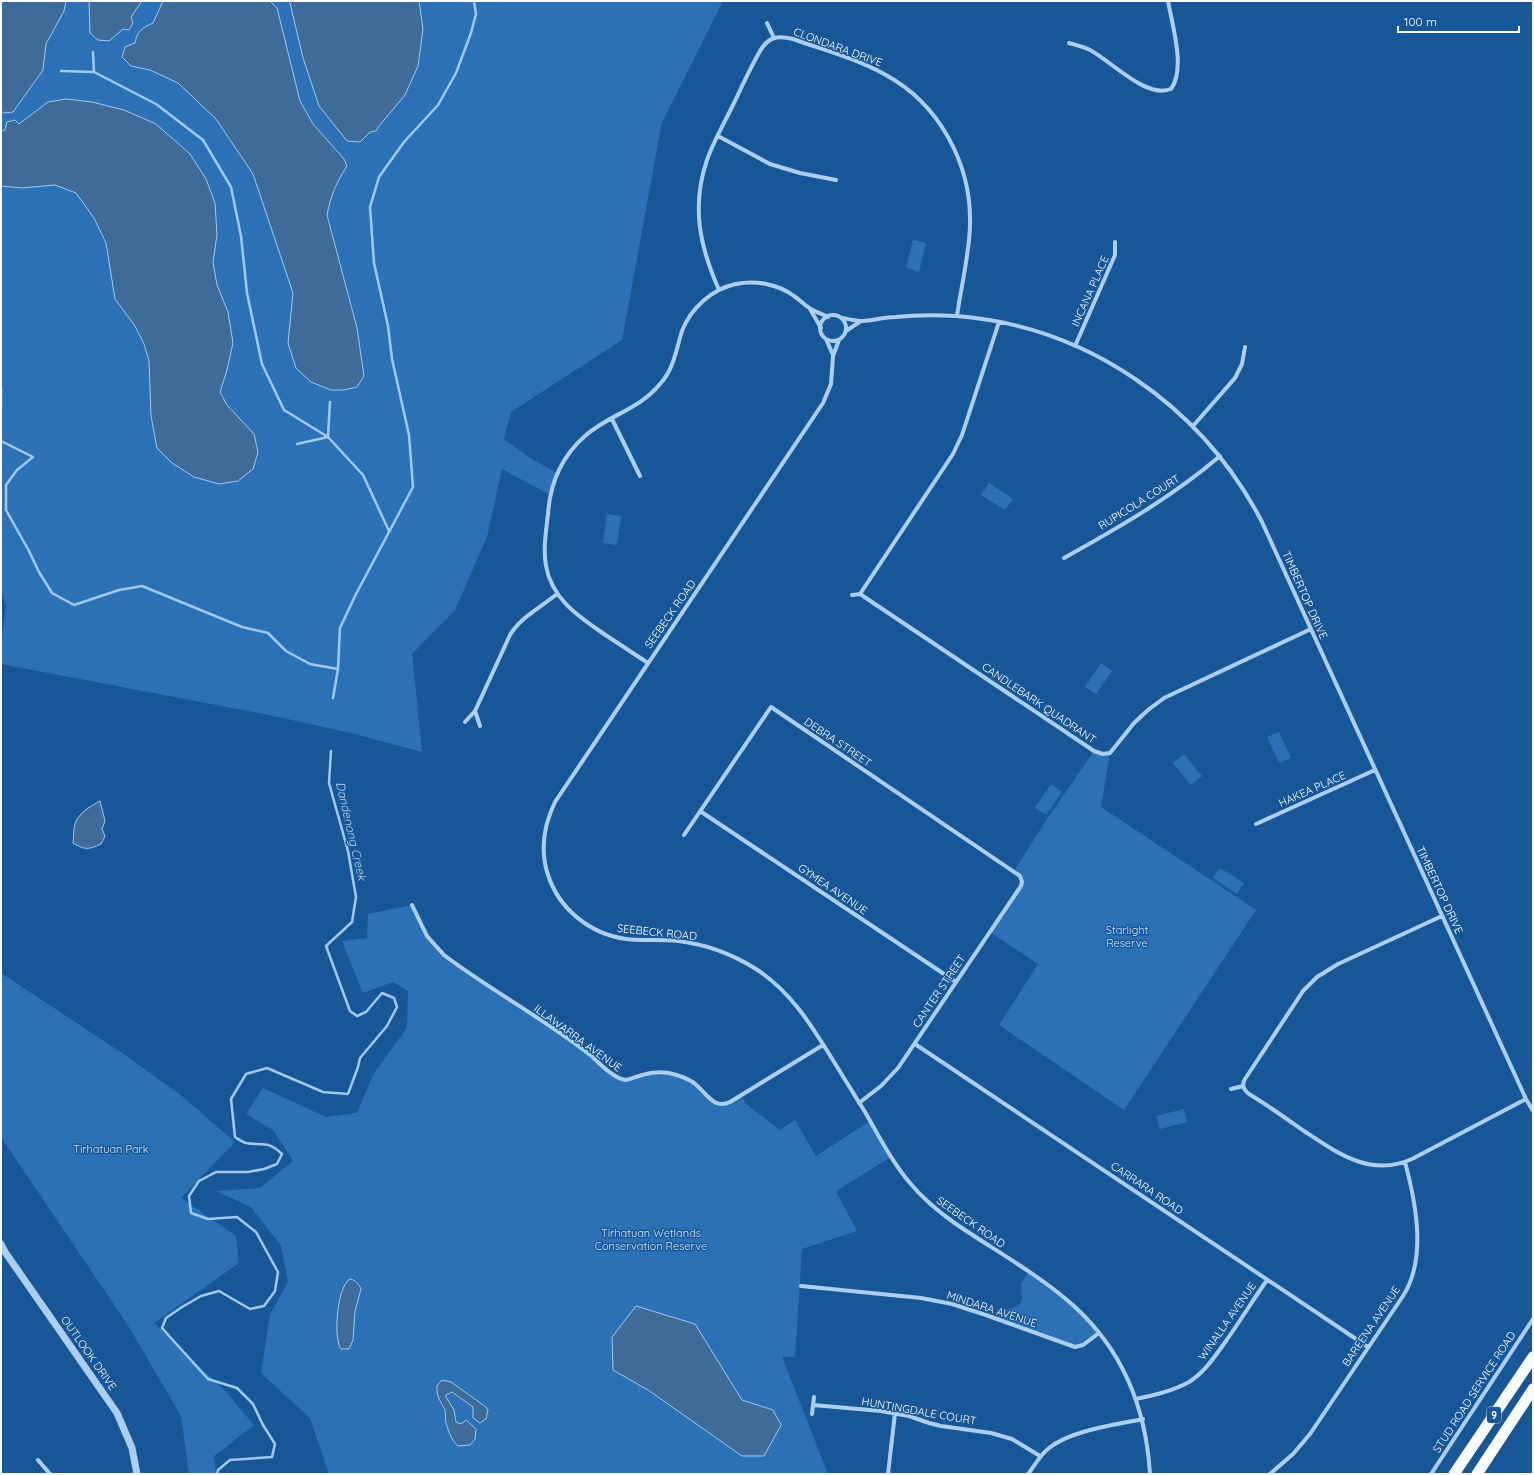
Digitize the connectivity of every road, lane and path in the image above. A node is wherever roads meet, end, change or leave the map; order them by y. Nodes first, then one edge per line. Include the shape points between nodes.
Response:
1 (1168, 1) edge
2 (768, 23) dead end
3 (774, 38) junction
4 (1069, 43) dead end
5 (718, 136) junction
6 (836, 180) dead end
7 (1115, 242) dead end
8 (719, 290) junction
9 (810, 309) junction
10 (828, 316) junction
11 (957, 316) junction
12 (842, 318) junction
13 (862, 321) junction
14 (999, 322) junction
15 (821, 328) junction
16 (846, 331) junction
17 (826, 338) junction
18 (839, 340) junction
19 (1075, 346) junction
20 (1245, 347) dead end
21 (833, 356) junction
22 (612, 419) junction
23 (1193, 426) junction
24 (1220, 456) junction
25 (640, 476) dead end
26 (1064, 558) dead end
27 (558, 594) junction
28 (860, 594) junction
29 (852, 595) dead end
30 (1311, 629) junction
31 (648, 663) junction
32 (475, 711) junction
33 (465, 722) dead end
34 (480, 726) dead end
35 (1376, 770) junction
36 (700, 812) junction
37 (1256, 824) dead end
38 (684, 835) dead end
39 (1022, 880) joint
40 (412, 905) dead end
41 (1442, 916) junction
42 (956, 982) junction
43 (915, 1044) junction
44 (823, 1045) junction
45 (1243, 1086) junction
46 (1231, 1089) dead end
47 (1526, 1099) junction
48 (859, 1103) junction
49 (1533, 1112) edge
50 (1405, 1162) junction
51 (1, 1244) edge
52 (3, 1250) edge
53 (1267, 1280) junction
54 (801, 1286) dead end
55 (1533, 1319) edge
56 (1098, 1333) junction
57 (1368, 1347) junction
58 (1533, 1357) edge
59 (1533, 1389) edge
60 (814, 1397) dead end
61 (1136, 1400) junction
62 (813, 1405) junction
63 (812, 1414) dead end
64 (895, 1414) junction
65 (1143, 1419) junction
66 (1040, 1456) junction
67 (38, 1460) dead end
68 (50, 1474) edge
69 (136, 1474) edge
70 (888, 1474) edge
71 (1028, 1474) edge
72 (1150, 1474) edge
73 (1270, 1474) edge
74 (1431, 1474) edge
75 (1454, 1474) edge
76 (1477, 1474) edge

1 - 4 street via 1178,65 1171,89 1158,91 1143,86 1090,50
2 - 3 street
3 - 5 street via 766,42 760,51
3 - 11 street, CLONDARA DRIVE via 793,39 863,63 886,75 914,94 942,127 963,172 970,210 970,234
5 - 6 street via 770,164
5 - 8 street via 704,172 699,218 704,253
7 - 19 street, INCANA PLACE via 1115,255
8 - 9 street via 732,285 762,283 789,292
8 - 22 street via 691,314 683,329 672,365 661,383 646,399
9 - 10 street
9 - 15 street
10 - 12 street
10 - 15 street
11 - 13 street, TIMBERTOP DRIVE via 912,315
11 - 14 street, TIMBERTOP DRIVE
12 - 13 street, TIMBERTOP DRIVE
12 - 16 street
13 - 16 street, TIMBERTOP DRIVE
14 - 19 street, TIMBERTOP DRIVE via 1023,327
14 - 28 street via 962,435 953,454
15 - 17 street
16 - 18 street
17 - 18 street
17 - 21 street, SEEBECK ROAD
18 - 21 street, SEEBECK ROAD
19 - 23 street, TIMBERTOP DRIVE via 1108,362 1144,385
20 - 23 street via 1242,364 1235,378
21 - 31 street, SEEBECK ROAD via 831,384 823,403
22 - 25 street
22 - 27 street via 590,431 574,446 560,466 552,487 545,558 549,577
23 - 24 street, TIMBERTOP DRIVE
24 - 26 street, RUPICOLA COURT via 1172,494
24 - 30 street, TIMBERTOP DRIVE via 1260,518
27 - 31 street via 582,619
27 - 32 street via 516,626
28 - 29 street
28 - 30 street, CANDLEBARK QUADRANT via 1092,750 1102,754 1111,752 1134,723 1164,698
30 - 35 street, TIMBERTOP DRIVE
31 - 44 street, SEEBECK ROAD via 551,810 546,825 544,851 546,871 552,886 570,913 602,933 626,939 692,943 743,962 765,976 791,999
32 - 33 street
32 - 34 street
35 - 37 street, HAKEA PLACE
35 - 41 street, TIMBERTOP DRIVE
36 - 38 street, DEBRA STREET
36 - 39 street, DEBRA STREET via 771,707 1016,872
36 - 42 street, GYMEA AVENUE
39 - 42 street, CANTER STREET via 1019,889
40 - 44 street, ILLAWARRA AVENUE via 427,936 444,955 585,1051 622,1080 649,1073 669,1073 688,1079 712,1101 722,1104 730,1102
41 - 45 street via 1332,966 1317,976 1244,1079
41 - 47 street, TIMBERTOP DRIVE
42 - 43 street, CANTER STREET
43 - 48 street, CANTER STREET via 894,1073
43 - 53 street, CARRARA ROAD
44 - 48 street, SEEBECK ROAD
45 - 46 street
45 - 50 street via 1249,1094 1344,1156 1373,1165
47 - 49 street, TIMBERTOP DRIVE
47 - 50 street
48 - 56 street, SEEBECK ROAD via 891,1157 919,1194 951,1221 1060,1295 1083,1315
50 - 57 street, BAREENA AVENUE via 1417,1216 1414,1268 1405,1293
51 - 52 street, OUTLOOK DRIVE
52 - 69 street, OUTLOOK DRIVE via 117,1412 132,1448
53 - 57 street, CARRARA ROAD
53 - 61 street, WINALLA AVENUE via 1225,1343 1202,1372 1175,1388
54 - 56 street, MINDARA AVENUE via 944,1302 1075,1346 1083,1345
55 - 74 street, STUD ROAD SERVICE ROAD
56 - 61 street, SEEBECK ROAD via 1128,1377
57 - 73 street, BAREENA AVENUE via 1306,1439
58 - 75 highway, 9
59 - 76 highway, 9
60 - 62 street
61 - 65 street, SEEBECK ROAD
62 - 63 street
62 - 64 street, HUNTINGDALE COURT
64 - 66 street, HUNTINGDALE COURT via 941,1426 998,1434 1020,1443
64 - 70 street
65 - 66 street via 1075,1434 1058,1442
65 - 72 street, SEEBECK ROAD
66 - 71 street
67 - 68 street

